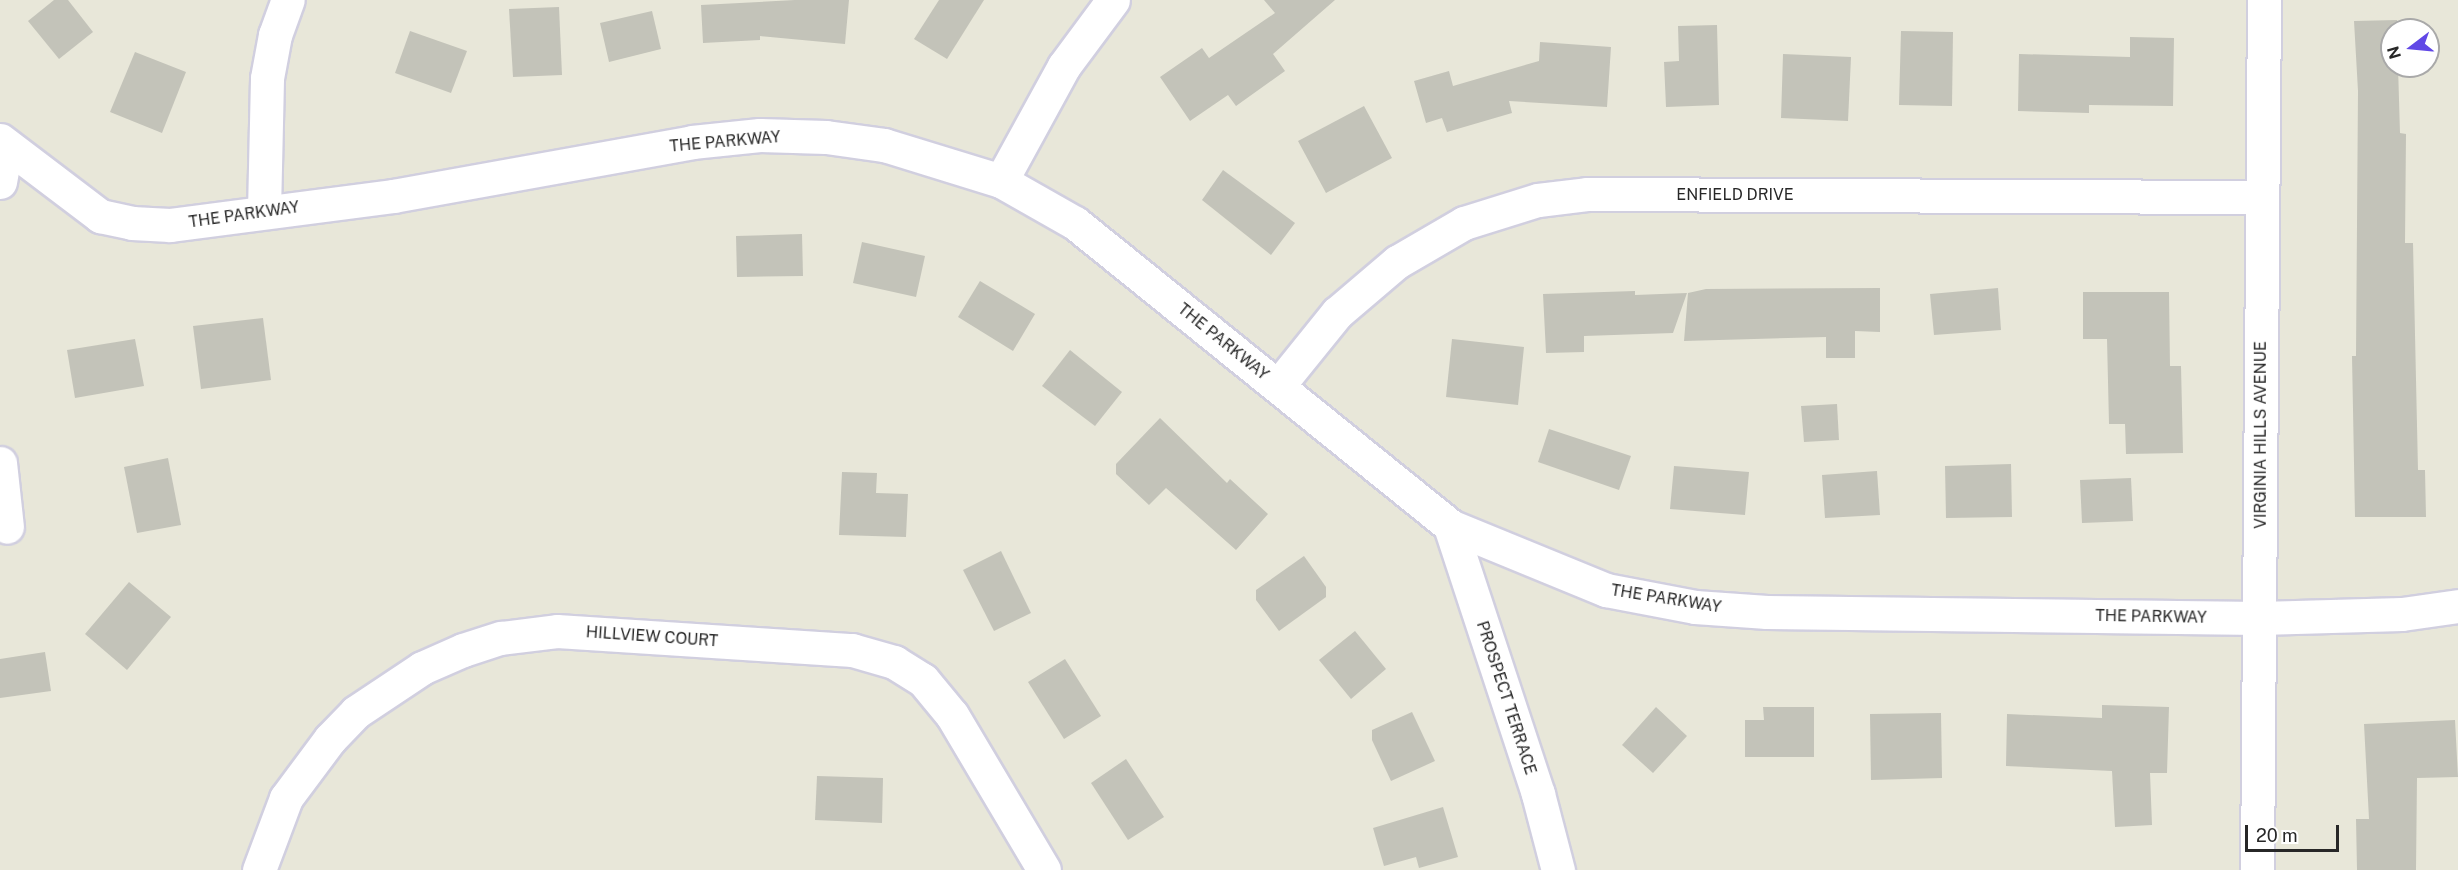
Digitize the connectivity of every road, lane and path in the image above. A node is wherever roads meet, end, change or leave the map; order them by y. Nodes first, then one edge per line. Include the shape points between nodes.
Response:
1 (288, 0) edge
2 (1113, 0) edge
3 (2264, 0) edge
4 (3, 144) edge
5 (1001, 181) junction
6 (0, 182) edge
7 (2261, 197) junction
8 (264, 211) junction
9 (1278, 386) junction
10 (0, 463) edge
11 (7, 526) dead end
12 (1450, 526) junction
13 (2458, 606) edge
14 (2260, 618) junction
15 (259, 870) edge
16 (1044, 870) edge
17 (1558, 870) edge
18 (2257, 870) edge

1 - 8 street via 275,35 267,78
2 - 5 street via 1064,66
3 - 7 street, VIRGINIA HILLS AVENUE
4 - 6 street
4 - 8 street, THE PARKWAY via 100,216 170,225
5 - 8 street, THE PARKWAY via 884,145 826,137 760,135 692,142 393,196
5 - 9 street, THE PARKWAY via 1075,223
7 - 9 street, ENFIELD DRIVE via 1587,194 1538,200 1464,223 1397,261 1337,313
7 - 14 street, VIRGINIA HILLS AVENUE
9 - 12 street, THE PARKWAY
10 - 11 street
12 - 14 street, THE PARKWAY via 1606,590 1695,608
12 - 17 street, PROSPECT TERRACE via 1538,794
13 - 14 street, THE PARKWAY via 2402,614
14 - 18 street, VIRGINIA HILLS AVENUE
15 - 16 street, HILLVIEW COURT via 286,798 356,712 423,668 463,650 501,638 556,631 852,650 894,662 922,680 952,715

